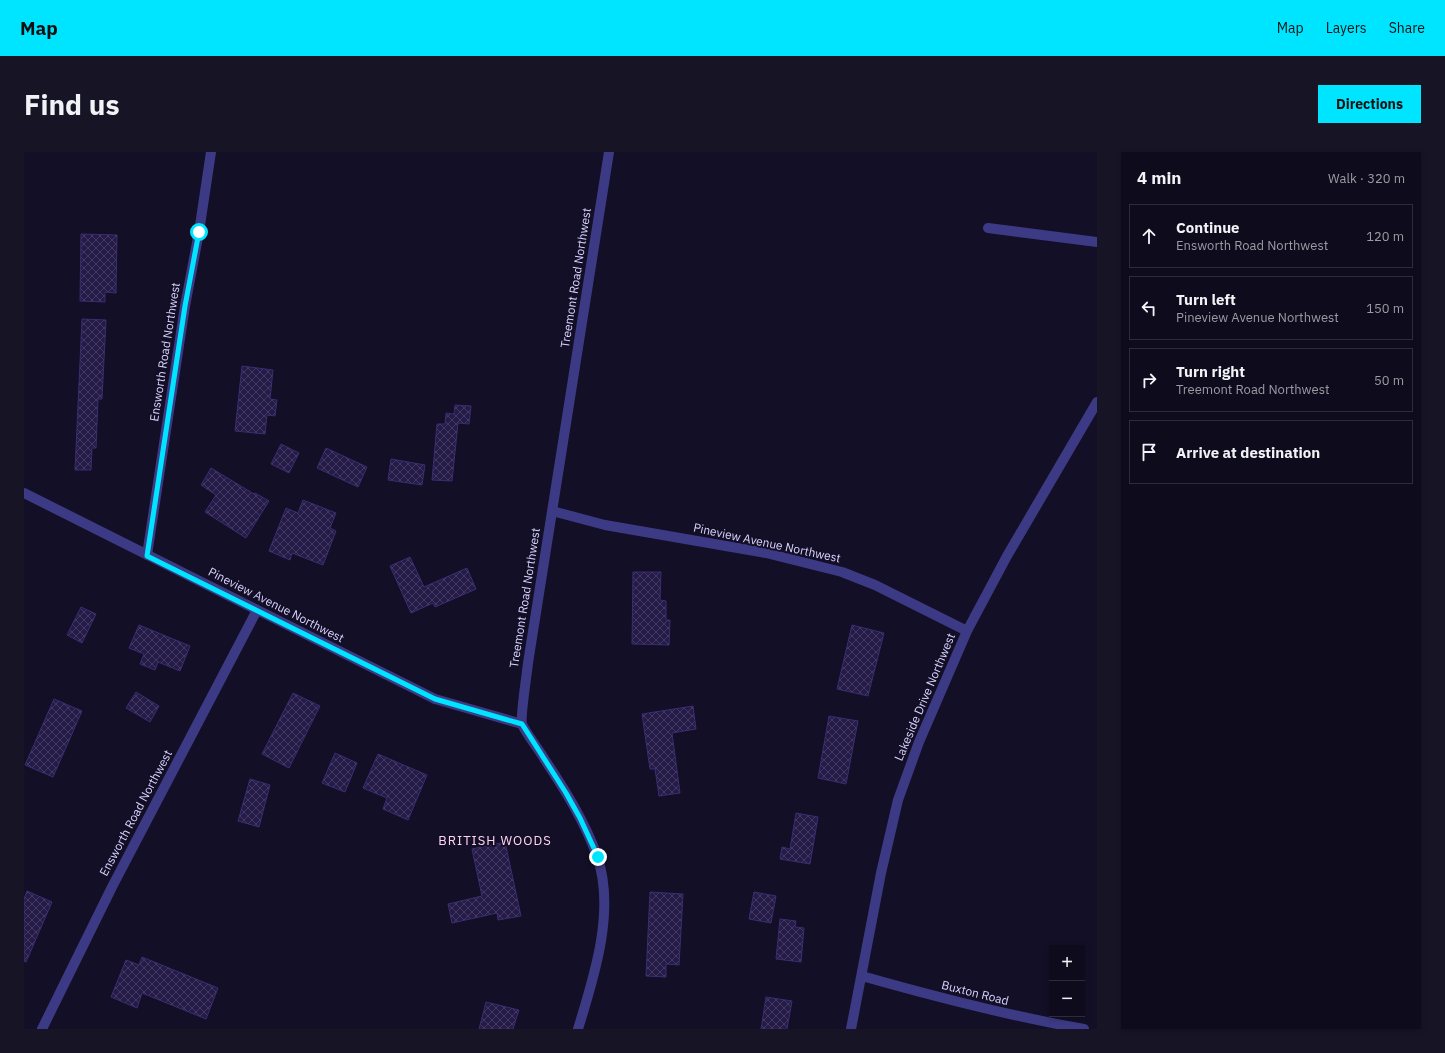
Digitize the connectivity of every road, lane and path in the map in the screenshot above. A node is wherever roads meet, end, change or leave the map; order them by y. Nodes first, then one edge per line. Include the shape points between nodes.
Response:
1 (211, 152) edge
2 (609, 152) edge
3 (988, 228) dead end
4 (1097, 242) edge
5 (1097, 402) edge
6 (24, 493) edge
7 (552, 511) junction
8 (147, 556) junction
9 (257, 610) junction
10 (967, 631) junction
11 (522, 724) junction
12 (862, 976) junction
13 (42, 1029) edge
14 (578, 1029) edge
15 (851, 1029) edge
16 (1084, 1029) edge

1 - 8 street, Ensworth Road Northwest
2 - 7 street, Treemont Road Northwest
3 - 4 street
5 - 10 street, Lakeside Drive Northwest via 1007,556
6 - 8 street, Pineview Avenue Northwest
7 - 10 street, Pineview Avenue Northwest via 605,525 766,553 842,572 875,585
7 - 11 street, Treemont Road Northwest via 528,663
8 - 9 street, Pineview Avenue Northwest
9 - 11 street, Pineview Avenue Northwest via 435,699
9 - 13 street, Ensworth Road Northwest via 112,887
10 - 12 street, Lakeside Drive Northwest via 919,742 898,800 881,873
11 - 14 street via 580,818 598,857 602,877 602,940
12 - 15 street, Lakeside Drive Northwest
12 - 16 street, Buxton Road via 953,1002

